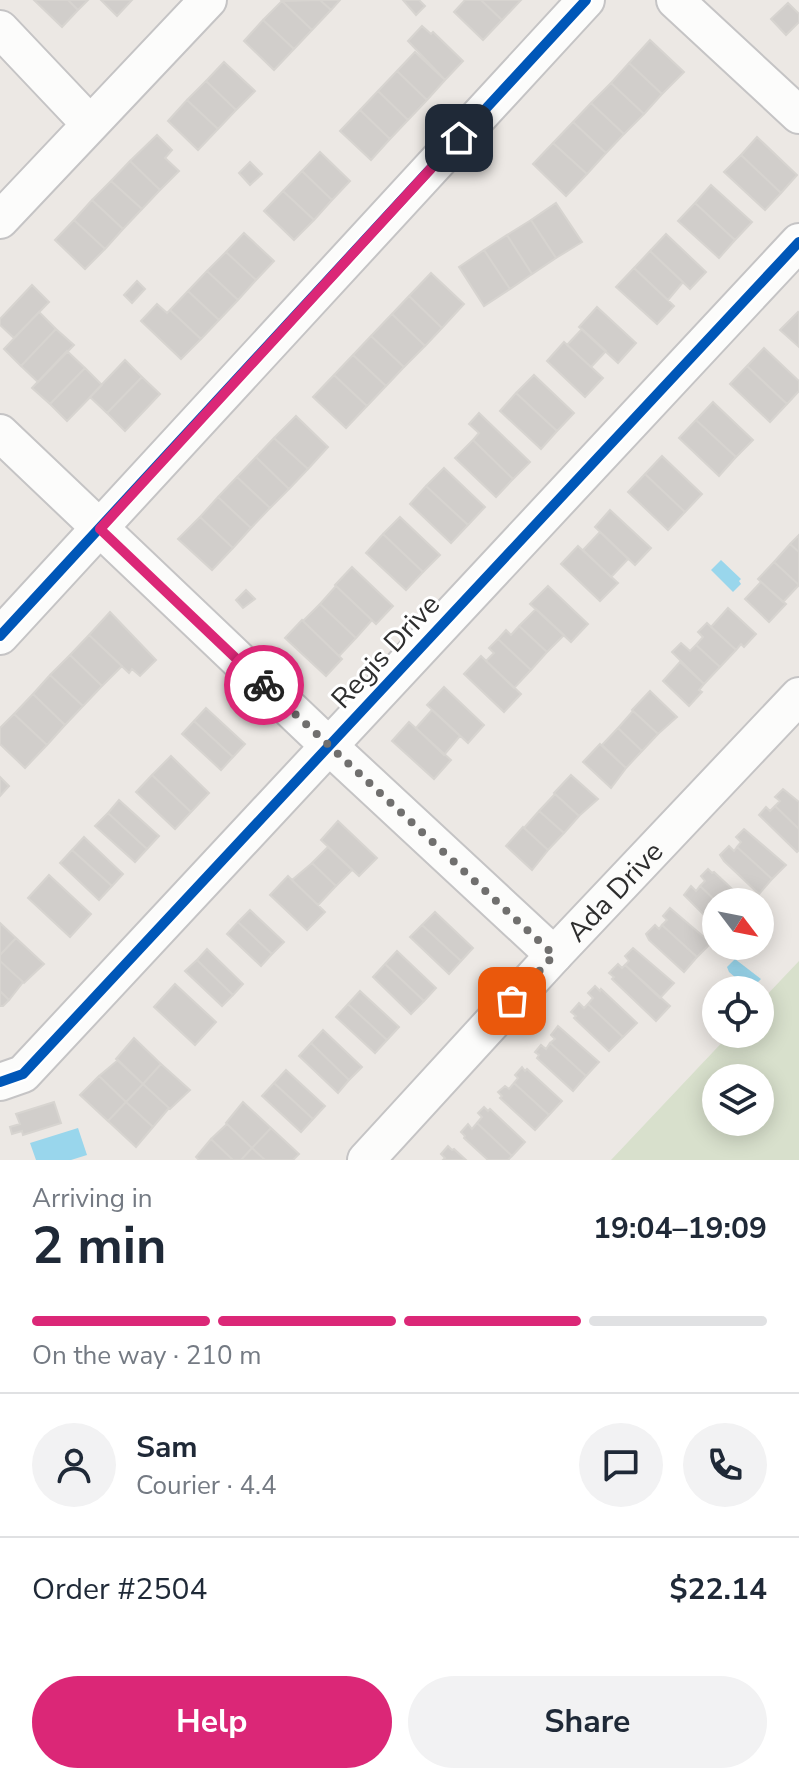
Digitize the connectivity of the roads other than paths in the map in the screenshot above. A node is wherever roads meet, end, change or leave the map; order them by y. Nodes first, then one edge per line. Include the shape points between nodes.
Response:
1 (208, 0) edge
2 (586, 0) edge
3 (675, 0) edge
4 (0, 29) edge
5 (799, 115) edge
6 (90, 124) junction
7 (0, 220) edge
8 (799, 242) edge
9 (0, 433) edge
10 (100, 529) junction
11 (0, 636) edge
12 (799, 696) edge
13 (329, 746) junction
14 (554, 955) junction
15 (0, 1082) edge
16 (366, 1160) edge

1 - 6 street
2 - 10 street
3 - 5 street
4 - 6 street
6 - 7 street
8 - 13 street, Regis Drive
9 - 10 street
10 - 11 street
10 - 13 street
12 - 14 street, Ada Drive
13 - 14 street
13 - 15 street, Regis Drive via 23,1074
14 - 16 street, Ada Drive

